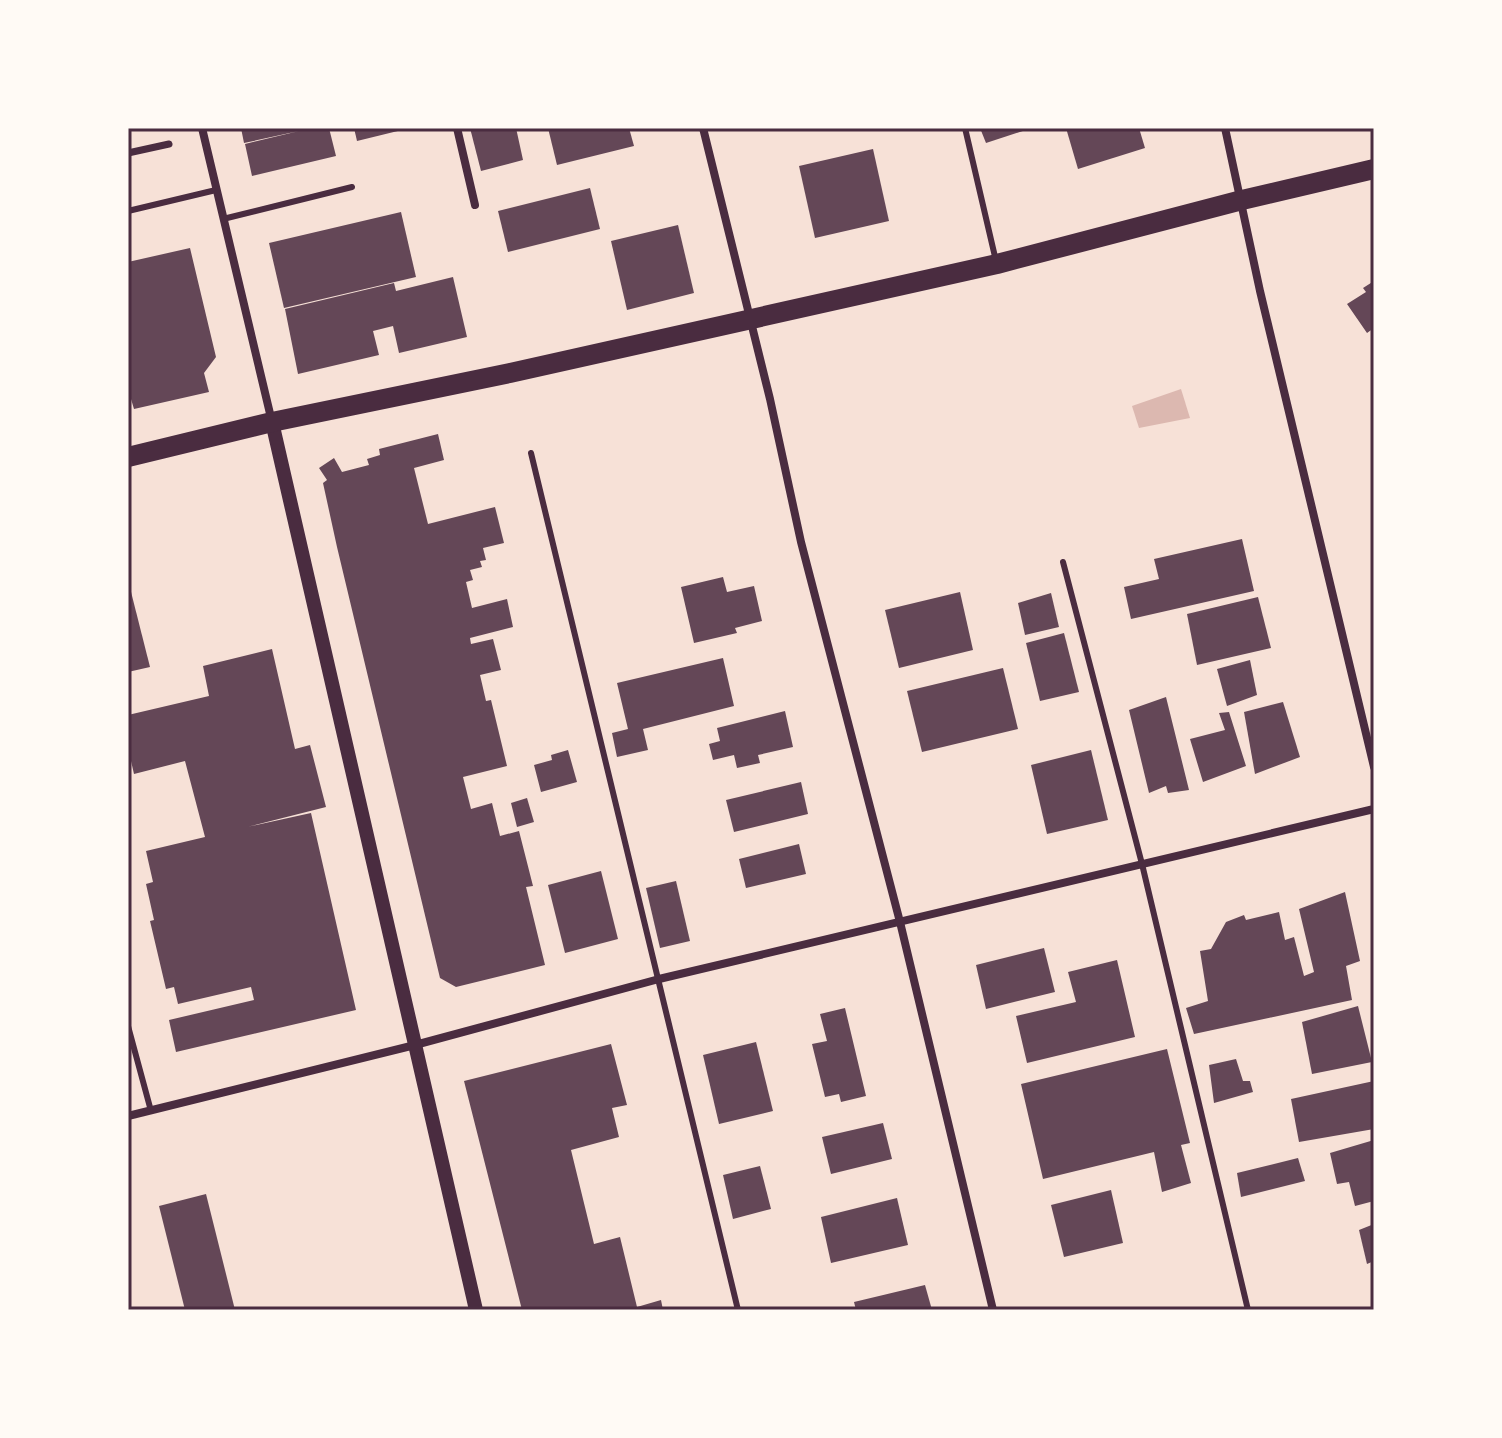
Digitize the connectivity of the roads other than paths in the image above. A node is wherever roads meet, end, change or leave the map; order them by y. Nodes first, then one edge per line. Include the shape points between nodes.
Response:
1 (202, 128) edge
2 (457, 128) edge
3 (703, 128) edge
4 (965, 128) edge
5 (1225, 128) edge
6 (169, 144) dead end
7 (128, 153) edge
8 (1374, 169) edge
9 (352, 187) dead end
10 (216, 190) junction
11 (1242, 200) junction
12 (475, 205) dead end
13 (128, 211) edge
14 (223, 219) junction
15 (997, 264) junction
16 (751, 320) junction
17 (272, 422) junction
18 (531, 453) dead end
19 (128, 457) edge
20 (1063, 562) dead end
21 (1374, 767) edge
22 (1374, 809) edge
23 (1142, 864) junction
24 (900, 922) junction
25 (659, 979) junction
26 (128, 1026) edge
27 (415, 1045) junction
28 (151, 1111) junction
29 (128, 1116) edge
30 (476, 1310) edge
31 (738, 1310) edge
32 (993, 1310) edge
33 (1248, 1310) edge

1 - 10 street
2 - 12 street
3 - 16 street
4 - 15 lane
5 - 11 street
6 - 7 street
8 - 11 main road
9 - 14 lane
10 - 13 lane
10 - 14 street
11 - 15 main road
11 - 21 street
14 - 17 street
15 - 16 main road
16 - 17 main road
16 - 24 street via 801,542
17 - 19 main road
17 - 27 street
18 - 25 lane
20 - 23 lane
22 - 23 street
23 - 24 street
23 - 33 lane
24 - 25 street
24 - 32 street
25 - 27 street
25 - 31 lane
26 - 28 lane
27 - 28 street
27 - 30 street
28 - 29 street

